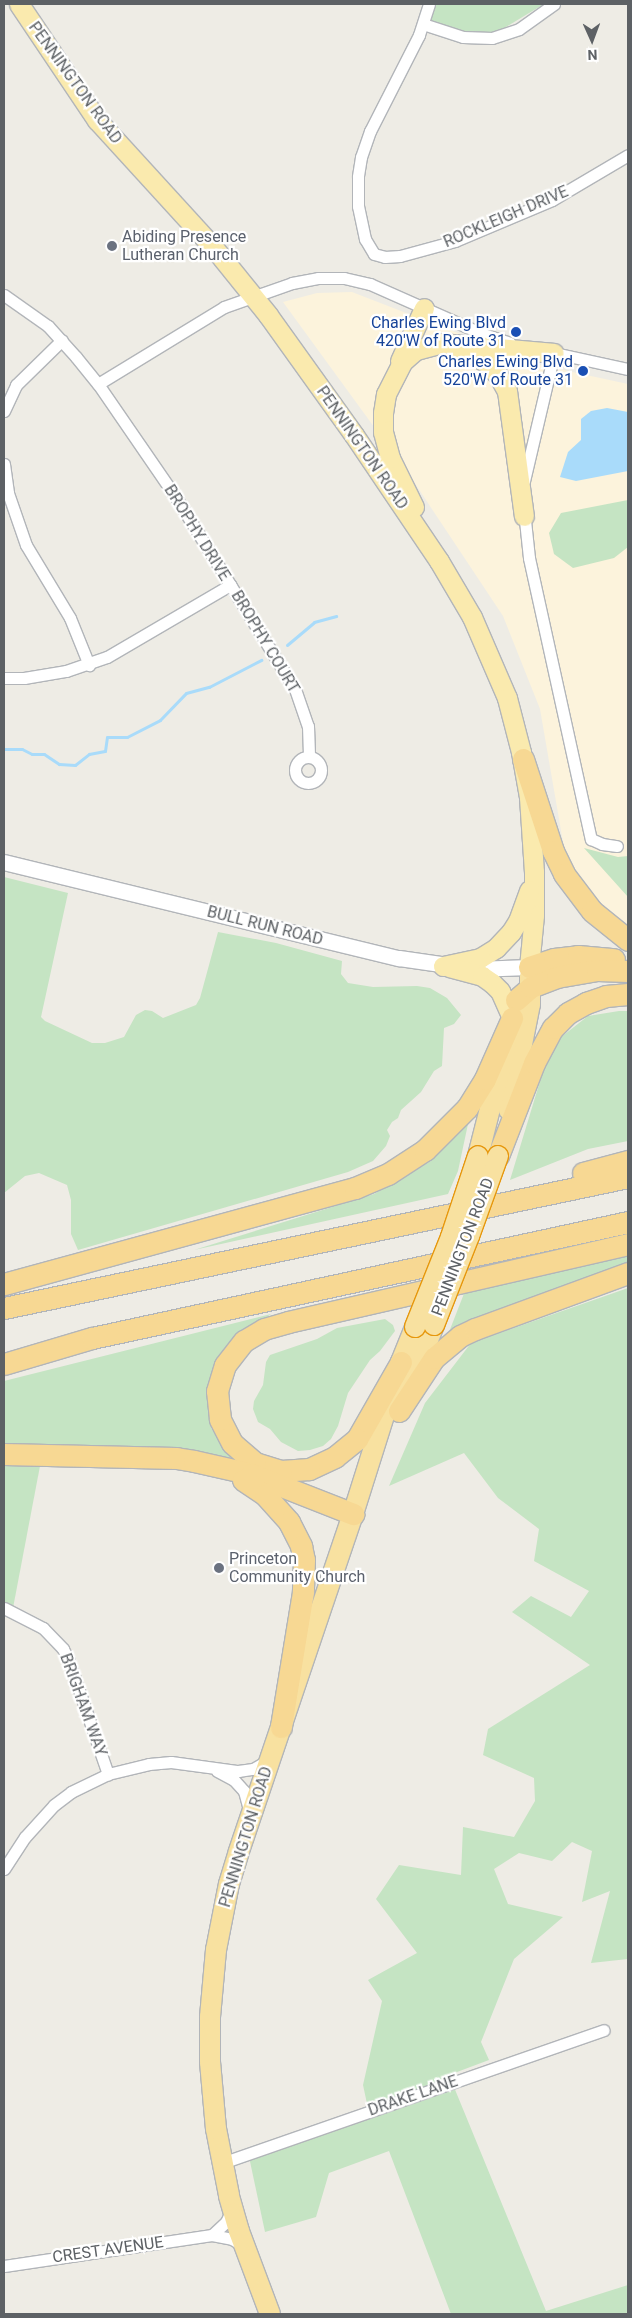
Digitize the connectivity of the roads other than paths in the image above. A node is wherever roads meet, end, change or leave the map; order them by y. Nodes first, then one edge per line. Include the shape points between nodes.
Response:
1 (19, 4) edge
2 (428, 4) edge
3 (554, 4) edge
4 (423, 24) junction
5 (627, 159) edge
6 (4, 295) edge
7 (253, 296) junction
8 (424, 308) junction
9 (62, 340) junction
10 (554, 353) junction
11 (400, 365) junction
12 (628, 369) edge
13 (98, 384) junction
14 (4, 411) edge
15 (4, 464) edge
16 (524, 516) junction
17 (230, 585) junction
18 (460, 594) junction
19 (89, 664) junction
20 (4, 678) edge
21 (309, 757) dead end
22 (523, 758) junction
23 (617, 846) dead end
24 (4, 862) edge
25 (534, 872) junction
26 (628, 940) edge
27 (628, 964) edge
28 (443, 966) junction
29 (628, 971) edge
30 (522, 993) junction
31 (628, 994) edge
32 (488, 1156) junction
33 (628, 1161) edge
34 (628, 1177) edge
35 (628, 1222) edge
36 (345, 1237) junction
37 (628, 1244) edge
38 (628, 1272) edge
39 (4, 1284) edge
40 (4, 1308) edge
41 (424, 1326) junction
42 (401, 1362) junction
43 (4, 1364) edge
44 (399, 1412) junction
45 (4, 1454) edge
46 (194, 1460) junction
47 (353, 1514) junction
48 (4, 1608) edge
49 (281, 1727) junction
50 (270, 1759) junction
51 (211, 1767) junction
52 (108, 1774) junction
53 (251, 1816) junction
54 (8, 1855) edge
55 (4, 1868) edge
56 (604, 2030) dead end
57 (222, 2163) junction
58 (232, 2208) junction
59 (212, 2235) junction
60 (244, 2246) junction
61 (4, 2266) edge
62 (270, 2314) edge

1 - 7 main road, PENNINGTON ROAD via 97,120 214,248
2 - 4 street
3 - 4 street via 519,29 492,38 464,37
4 - 5 street, ROCKLEIGH DRIVE via 370,131 359,168 357,196 360,219 367,245 377,255 400,256 454,241 552,200
6 - 9 street, BROPHY DRIVE via 30,312
7 - 8 street via 301,281 344,278 378,286
7 - 13 street via 224,307
7 - 18 main road, PENNINGTON ROAD via 354,435
8 - 10 street via 500,340
8 - 11 main road
9 - 13 street, BROPHY DRIVE
9 - 14 street via 16,385
10 - 11 main road via 442,343 423,347
10 - 12 street
10 - 16 street via 525,473
11 - 16 main road via 426,349 454,348 476,356 498,375 511,405
11 - 18 main road via 386,394 383,413 387,452
13 - 17 street, BROPHY DRIVE via 177,499
15 - 19 street via 8,494 26,545 70,618
16 - 23 street via 530,564 591,839
17 - 19 street, BROPHY DRIVE via 126,648
17 - 21 street, BROPHY COURT via 295,689 308,726
18 - 22 main road, PENNINGTON ROAD via 500,677
19 - 20 street, BROPHY DRIVE via 45,675
22 - 25 main road, PENNINGTON ROAD via 534,839
22 - 26 highway via 564,874 592,911
24 - 28 street, BULL RUN ROAD via 376,953
25 - 28 main road via 518,921 504,941 480,958
25 - 30 main road, PENNINGTON ROAD via 533,933
27 - 30 highway via 606,957 558,958
28 - 30 main road via 482,976 500,991
28 - 30 street, BULL RUN ROAD via 494,970
29 - 30 highway via 584,971 558,977
30 - 32 highway, PENNINGTON ROAD
30 - 32 highway, PENNINGTON ROAD via 522,1048
30 - 39 highway via 485,1079 467,1108 425,1150 388,1174 355,1188
31 - 32 highway via 586,1002 562,1017 552,1028
32 - 41 highway, PENNINGTON ROAD, bridge via 451,1237
33 - 36 highway
34 - 36 highway
35 - 43 highway via 92,1338
36 - 40 highway
37 - 42 highway via 264,1329 244,1341 225,1365 217,1391 220,1419 232,1443 255,1463 281,1471 309,1469 335,1457 357,1439
38 - 44 highway via 460,1336 434,1358
41 - 42 highway, PENNINGTON ROAD
41 - 44 highway, PENNINGTON ROAD
42 - 47 highway, PENNINGTON ROAD
44 - 47 highway, PENNINGTON ROAD
45 - 46 highway
46 - 47 highway via 251,1474
46 - 49 highway via 234,1474 265,1495 289,1522 301,1546 304,1576
47 - 49 highway, PENNINGTON ROAD
48 - 52 street, BRIGHAM WAY via 43,1628 63,1649
49 - 50 highway, PENNINGTON ROAD
50 - 51 street via 253,1769 238,1771
50 - 53 highway, PENNINGTON ROAD
51 - 52 street via 171,1762
51 - 53 street via 234,1780 244,1791
52 - 54 street via 72,1792 54,1806
53 - 57 highway, PENNINGTON ROAD via 229,1884 212,1984 210,2062
54 - 55 street
56 - 57 street, DRAKE LANE
57 - 58 highway, PENNINGTON ROAD
58 - 59 street via 226,2222
58 - 60 highway, PENNINGTON ROAD
59 - 60 street, CREST AVENUE via 232,2239
59 - 61 street, CREST AVENUE
60 - 62 highway, PENNINGTON ROAD

